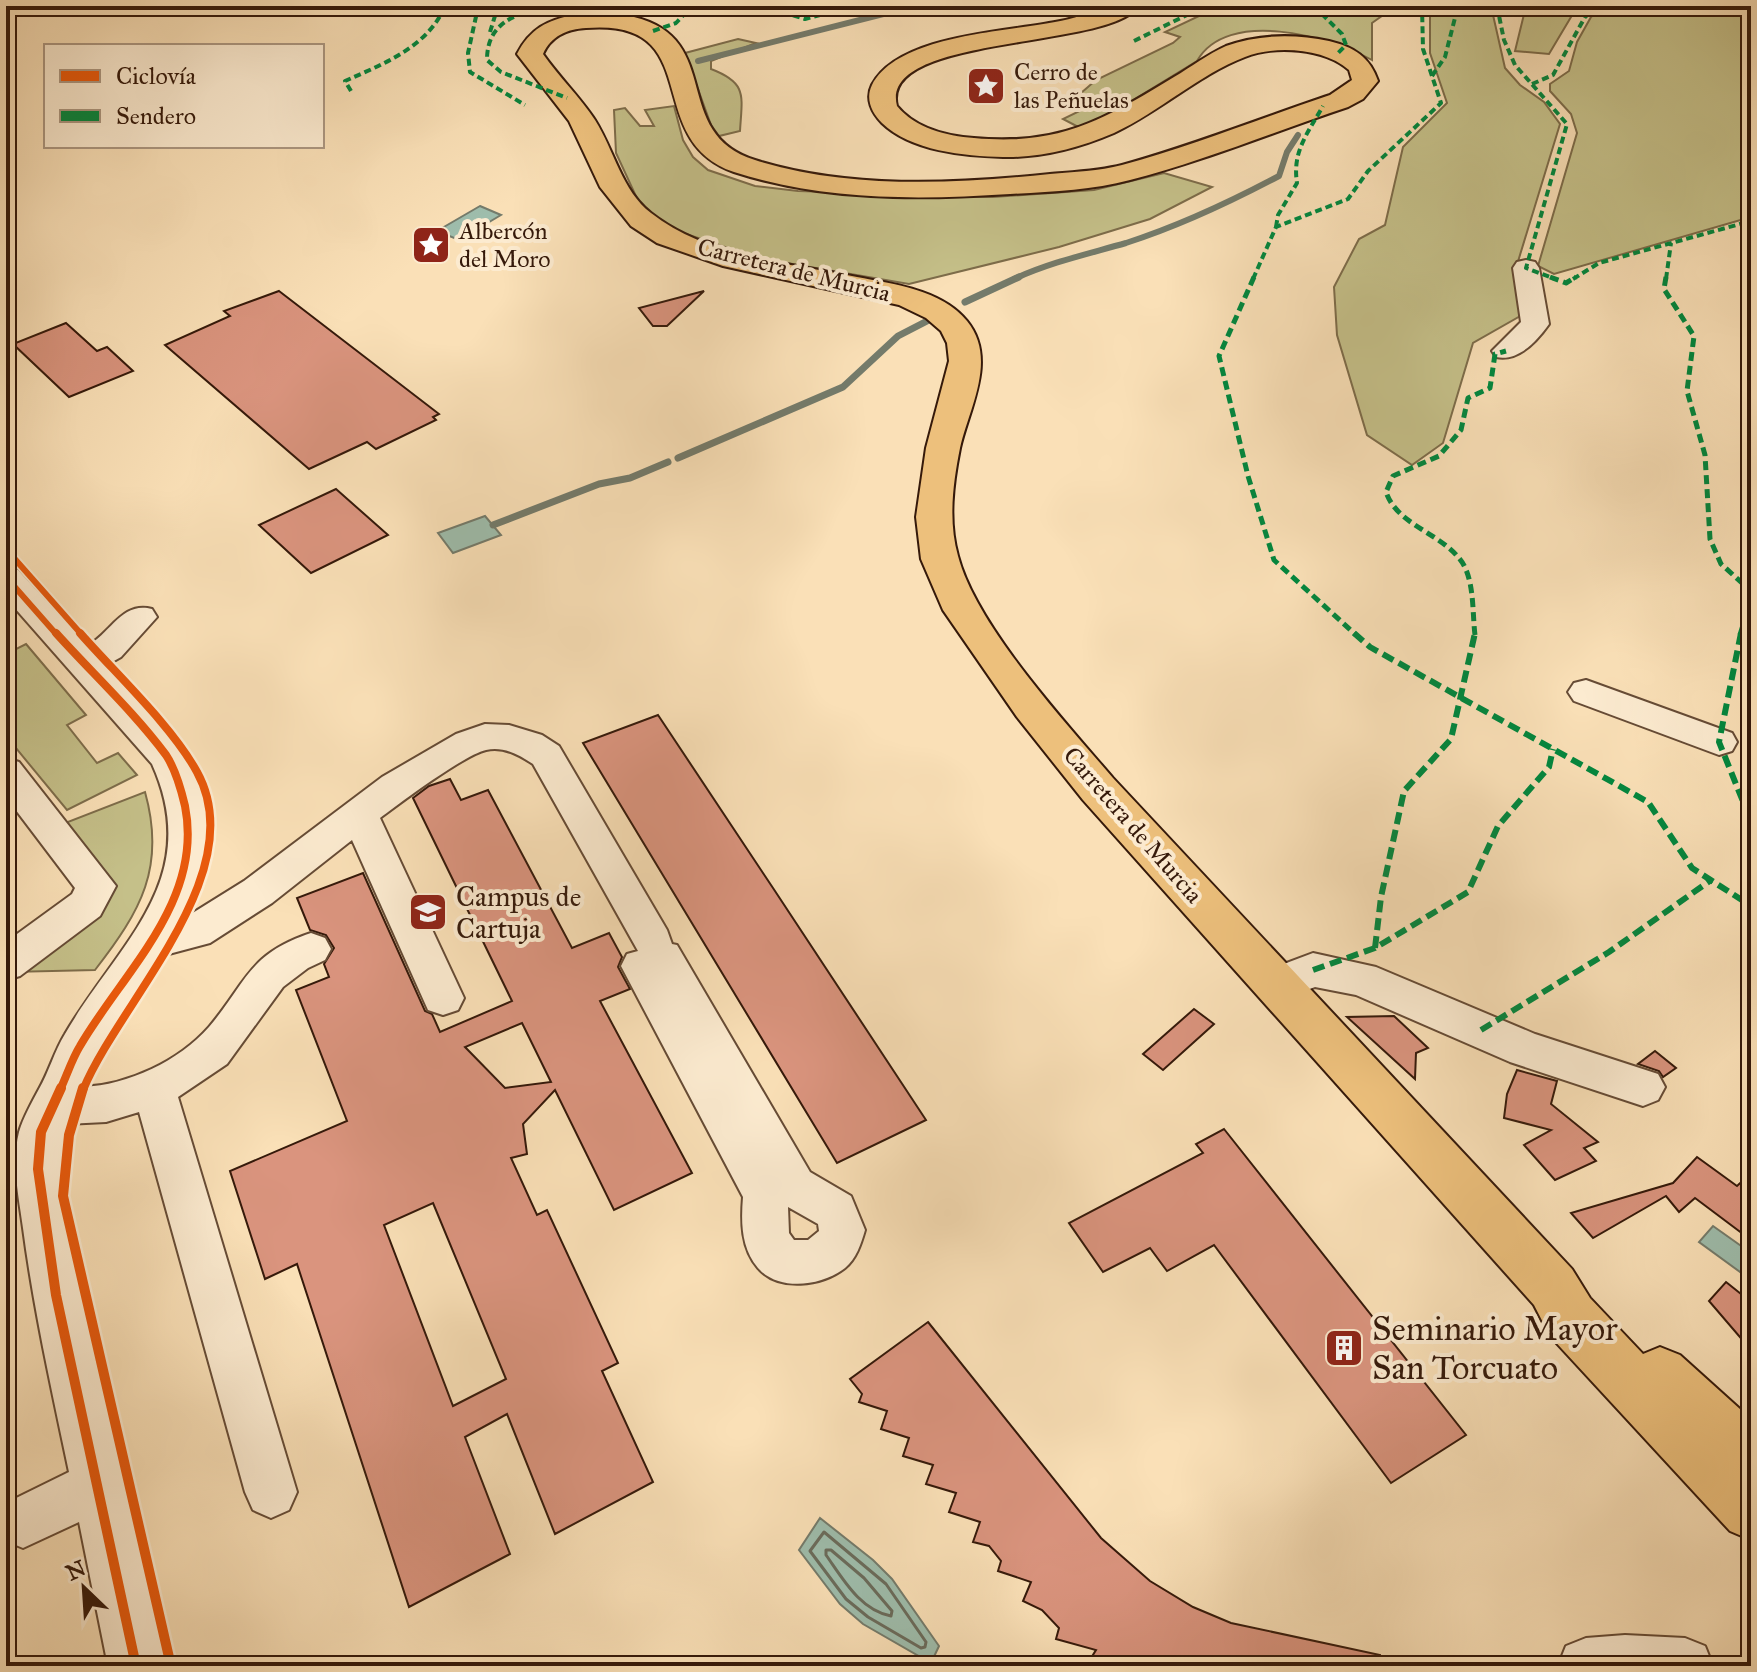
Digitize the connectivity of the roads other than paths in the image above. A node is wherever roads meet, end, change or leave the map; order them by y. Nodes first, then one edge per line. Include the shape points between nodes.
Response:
1 (1127, 6) edge
2 (1526, 268) dead end
3 (1506, 351) dead end
4 (6, 577) edge
5 (140, 617) dead end
6 (82, 664) junction
7 (1586, 692) dead end
8 (1719, 742) dead end
9 (6, 771) edge
10 (361, 817) junction
11 (152, 942) junction
12 (311, 949) dead end
13 (647, 953) junction
14 (6, 964) edge
15 (1275, 985) junction
16 (443, 998) dead end
17 (1643, 1087) dead end
18 (154, 1088) junction
19 (52, 1105) junction
20 (1553, 1287) junction
21 (1751, 1459) edge
22 (98, 1485) junction
23 (271, 1492) dead end
24 (1751, 1510) edge
25 (23, 1522) dead end
26 (136, 1666) edge
27 (1586, 1666) edge
28 (1685, 1666) edge

1 - 15 main road, Carretera de Murcia via 1057,29 926,56 889,78 879,99 900,124 935,140 1027,148 1105,130 1225,57 1252,47 1301,44 1326,49 1356,63 1365,81 1339,101 1125,173 1018,185 886,187 771,176 742,167 706,144 676,58 653,31 590,20 564,24 543,33 532,43 530,54 579,116 619,193 641,220 682,242 734,258 910,298 956,325 967,372 943,448 934,515 944,577 982,641 1047,726
2 - 3 street via 1535,324
4 - 6 street
5 - 6 street via 109,649
6 - 11 street via 167,757 181,787 188,822 184,861 175,896
7 - 8 street
9 - 14 street via 96,886 86,905
10 - 11 street via 196,932
10 - 13 street via 395,787 452,755 508,753 525,763
10 - 16 street
11 - 19 street via 80,1046
12 - 18 street via 286,958 262,981 208,1056
13 - 13 street via 766,1195 769,1245 778,1258 796,1264 832,1252 842,1234 840,1218 832,1206 794,1186
15 - 17 street via 1313,970 1362,979 1525,1049
15 - 20 main road, Carretera de Murcia
18 - 19 street via 90,1106
18 - 23 street
19 - 22 street via 41,1132 40,1201
20 - 21 main road, Carretera de Murcia via 1584,1305
20 - 24 main road, Carretera de Murcia via 1570,1317
22 - 25 street
22 - 26 street
27 - 28 street

